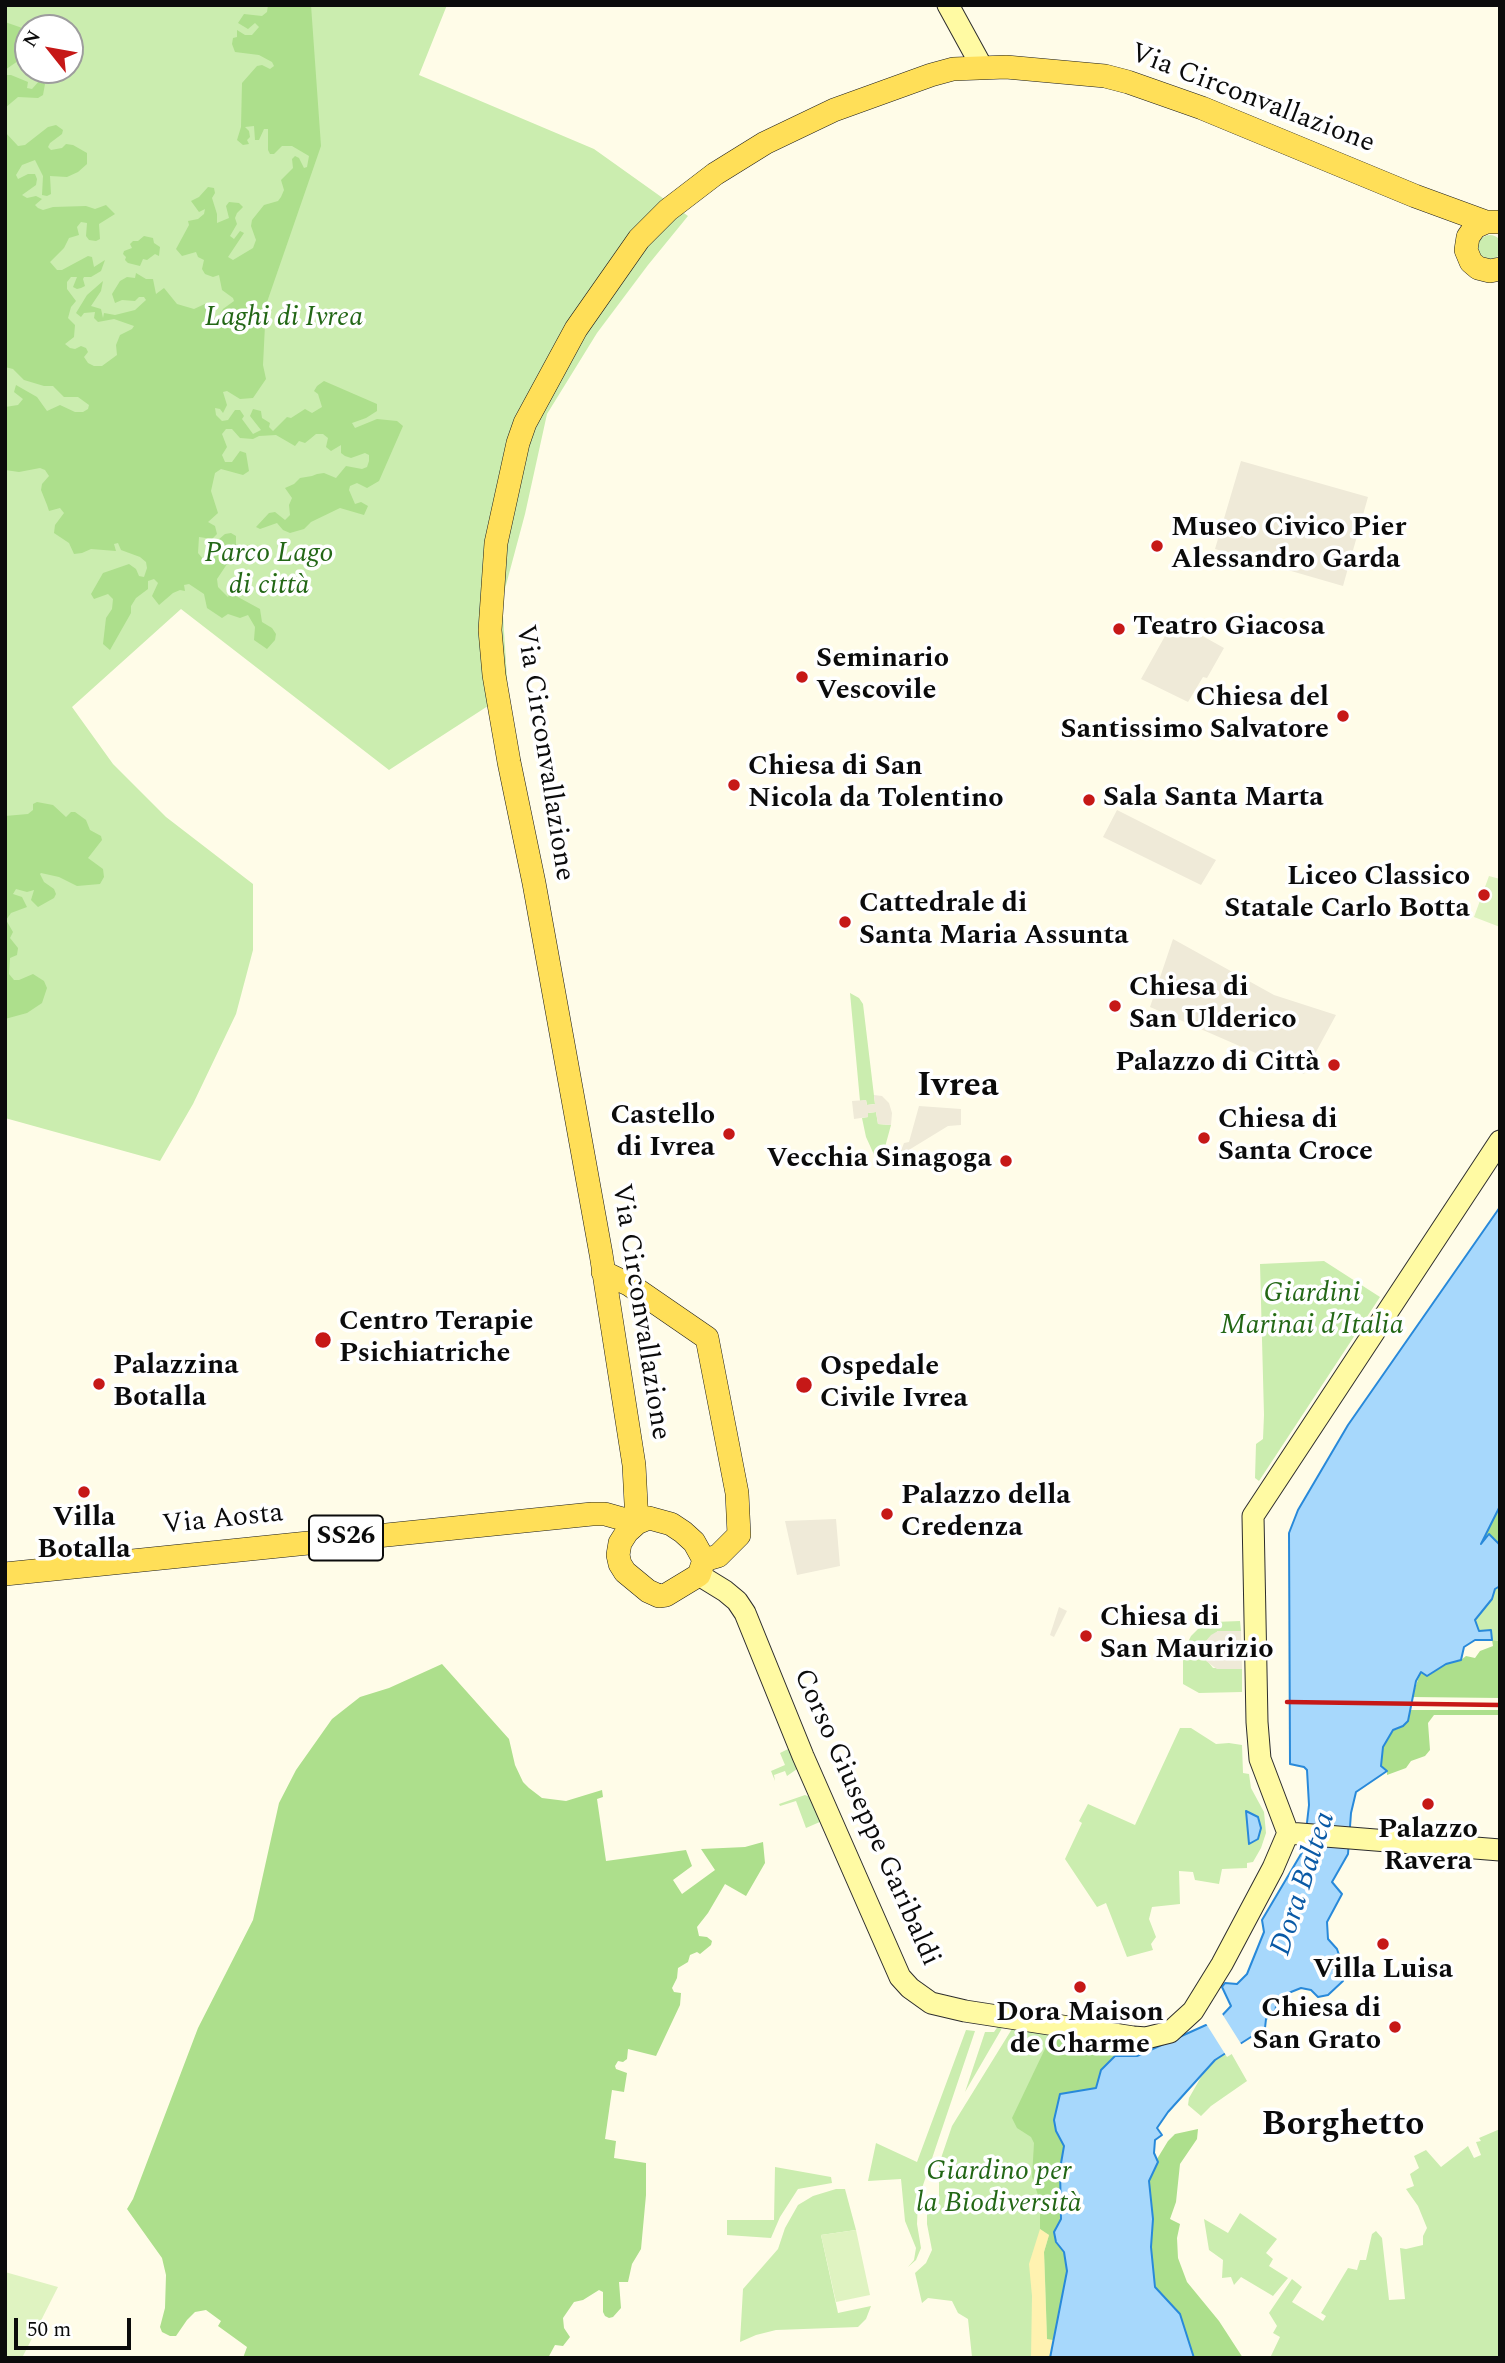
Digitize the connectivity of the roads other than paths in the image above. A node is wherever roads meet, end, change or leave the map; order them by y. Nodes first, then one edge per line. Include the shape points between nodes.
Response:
1 (948, 5) edge
2 (982, 67) junction
3 (1415, 196) junction
4 (1496, 222) edge
5 (1466, 244) junction
6 (1491, 270) edge
7 (1500, 1141) edge
8 (603, 1272) junction
9 (633, 1487) junction
10 (605, 1514) junction
11 (571, 1517) junction
12 (637, 1523) junction
13 (620, 1543) junction
14 (701, 1568) junction
15 (5, 1574) edge
16 (1295, 1833) junction
17 (1500, 1850) edge

1 - 2 main road
2 - 3 main road, Via Circonvallazione via 1128,82 1274,136
2 - 8 main road, Via Circonvallazione via 931,75 834,110 754,149 690,192 639,239 583,318 518,443 496,543 490,643
3 - 4 main road
3 - 5 main road via 1441,214
4 - 5 main road via 1472,229
5 - 6 main road via 1471,262
7 - 16 main road via 1253,1516 1260,1759
8 - 9 main road, Via Circonvallazione via 634,1465
8 - 14 main road via 631,1285 707,1338 737,1493 739,1535
9 - 10 main road via 626,1500
9 - 12 main road, Via Circonvallazione
10 - 11 main road, Via Aosta / SS26
10 - 12 main road, Via Aosta / SS26
11 - 13 main road, Via Aosta / SS26
11 - 15 main road, Via Aosta / SS26
12 - 13 main road
12 - 14 main road via 649,1518 671,1524 694,1542
13 - 14 main road via 618,1555 625,1572 659,1595 683,1587
14 - 16 main road, Corso Giuseppe Garibaldi via 745,1613 901,1977 931,2003 1133,2038 1170,2032 1193,2011 1217,1974
16 - 17 main road

